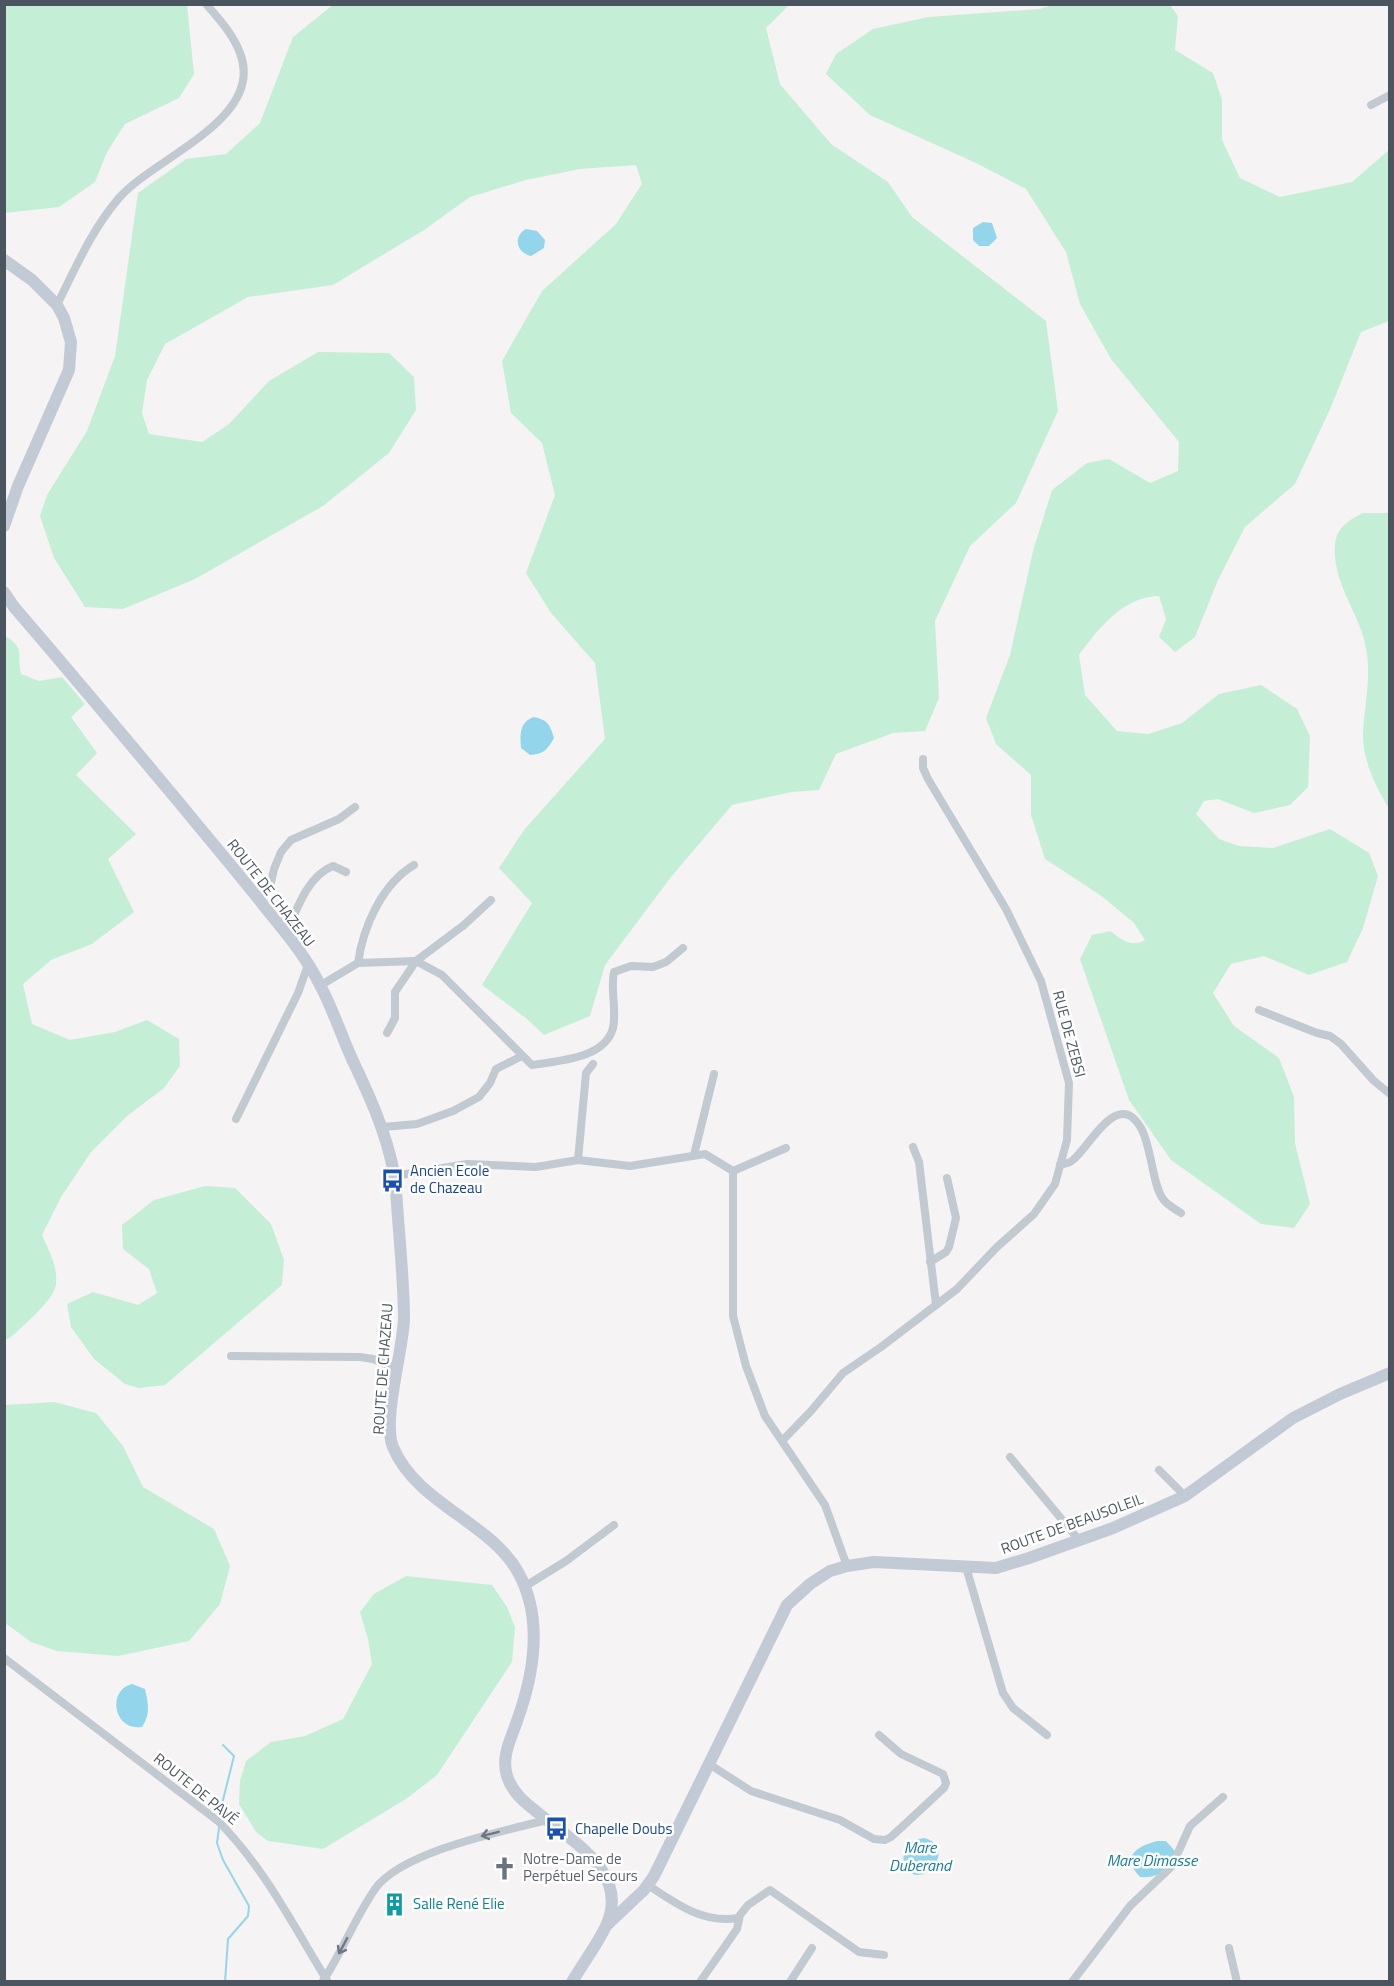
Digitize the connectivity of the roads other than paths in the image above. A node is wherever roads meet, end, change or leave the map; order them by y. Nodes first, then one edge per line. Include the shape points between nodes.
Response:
1 (206, 4) edge
2 (1389, 95) edge
3 (1371, 105) dead end
4 (4, 260) edge
5 (57, 305) junction
6 (4, 526) edge
7 (4, 592) edge
8 (923, 759) dead end
9 (355, 807) dead end
10 (414, 865) dead end
11 (346, 872) dead end
12 (259, 900) junction
13 (491, 900) dead end
14 (286, 934) junction
15 (682, 948) dead end
16 (416, 961) junction
17 (358, 963) junction
18 (309, 966) junction
19 (321, 985) junction
20 (1259, 1010) dead end
21 (387, 1033) dead end
22 (522, 1056) junction
23 (593, 1064) dead end
24 (714, 1074) dead end
25 (1389, 1094) edge
26 (236, 1119) dead end
27 (383, 1127) junction
28 (913, 1147) dead end
29 (786, 1148) dead end
30 (694, 1155) junction
31 (578, 1160) junction
32 (1060, 1165) junction
33 (733, 1171) junction
34 (394, 1176) junction
35 (946, 1178) dead end
36 (1181, 1213) dead end
37 (930, 1262) junction
38 (936, 1305) junction
39 (231, 1356) dead end
40 (398, 1369) junction
41 (1389, 1373) edge
42 (783, 1440) junction
43 (1010, 1457) dead end
44 (1159, 1470) dead end
45 (1185, 1496) junction
46 (614, 1525) dead end
47 (1079, 1540) junction
48 (847, 1566) junction
49 (966, 1567) junction
50 (524, 1587) junction
51 (4, 1658) edge
52 (879, 1735) dead end
53 (1047, 1735) dead end
54 (709, 1764) junction
55 (1223, 1797) dead end
56 (547, 1820) junction
57 (648, 1885) junction
58 (738, 1918) junction
59 (606, 1926) junction
60 (812, 1948) dead end
61 (1229, 1948) dead end
62 (884, 1955) dead end
63 (326, 1980) edge
64 (572, 1982) edge
65 (700, 1982) edge
66 (790, 1982) edge
67 (1072, 1982) edge
68 (1237, 1982) edge

1 - 5 street via 241,55 240,93 211,129 119,197 96,228
2 - 3 street
4 - 5 main road
5 - 6 main road via 71,342 69,370
7 - 12 main road, ROUTE DE CHAZEAU
8 - 32 street, RUE DE ZEBSI via 928,779 1006,909 1041,981 1069,1083 1067,1140
9 - 12 street via 339,819 291,840 281,852 270,887
10 - 17 street via 397,878 382,899 361,941
11 - 14 street via 333,866 316,876
12 - 14 main road, ROUTE DE CHAZEAU
13 - 16 street
14 - 18 main road, ROUTE DE CHAZEAU
15 - 22 street via 653,967 632,966 614,972 613,1029 602,1045 581,1057 555,1062 532,1065
16 - 17 street
16 - 21 street via 395,992 395,1018
16 - 22 street via 442,975
17 - 19 street
18 - 19 main road, ROUTE DE CHAZEAU
18 - 26 street
19 - 27 main road, ROUTE DE CHAZEAU
20 - 25 street via 1330,1036
22 - 27 street via 496,1069 479,1097 453,1111 417,1124
23 - 31 street via 586,1073
24 - 30 street
27 - 34 main road, ROUTE DE CHAZEAU
28 - 37 street via 919,1162
29 - 33 street
30 - 31 street via 630,1166
30 - 33 street via 705,1154
31 - 34 street via 536,1167 467,1164
32 - 36 street via 1073,1161 1109,1119 1118,1114 1131,1115 1148,1143 1162,1198
32 - 38 street, RUE DE ZEBSI via 1055,1185 1034,1214
33 - 42 street via 734,1316 746,1366 765,1416
34 - 40 main road, ROUTE DE CHAZEAU via 404,1322
35 - 37 street via 956,1218 949,1247
37 - 38 street
38 - 42 street, RUE DE ZEBSI via 843,1373
39 - 40 street via 360,1357
40 - 50 main road, ROUTE DE CHAZEAU via 390,1430 399,1458 438,1500 506,1556
41 - 45 main road, ROUTE DE BEAUSOLEIL via 1293,1418
42 - 48 street via 825,1505
43 - 47 street
44 - 45 street
45 - 47 main road, ROUTE DE BEAUSOLEIL
46 - 50 street
47 - 49 main road, ROUTE DE BEAUSOLEIL via 1010,1565
48 - 49 main road, ROUTE DE BEAUSOLEIL via 874,1562
48 - 54 main road, ROUTE DE BEAUSOLEIL via 810,1584 787,1605
49 - 53 street via 1003,1693 1013,1708
50 - 56 main road, ROUTE DE CHAZEAU via 531,1610 534,1654 504,1766 518,1796
51 - 63 street, ROUTE DE PAVÉ via 218,1821 239,1842
52 - 54 street via 901,1754 943,1774 946,1783 885,1840 874,1839 840,1820 751,1791
54 - 57 main road, ROUTE DE BEAUSOLEIL
55 - 67 street via 1190,1827 1172,1866 1130,1906
56 - 59 main road, ROUTE DE CHAZEAU via 603,1871 611,1894
56 -> 63 street via 455,1843 397,1869 376,1887
57 - 58 street via 699,1915
57 - 59 main road, ROUTE DE BEAUSOLEIL
58 - 62 street via 748,1905 770,1890 859,1952
58 - 65 street via 737,1929
59 - 64 main road, ROUTE DE CHAZEAU
60 - 66 street
61 - 68 street

